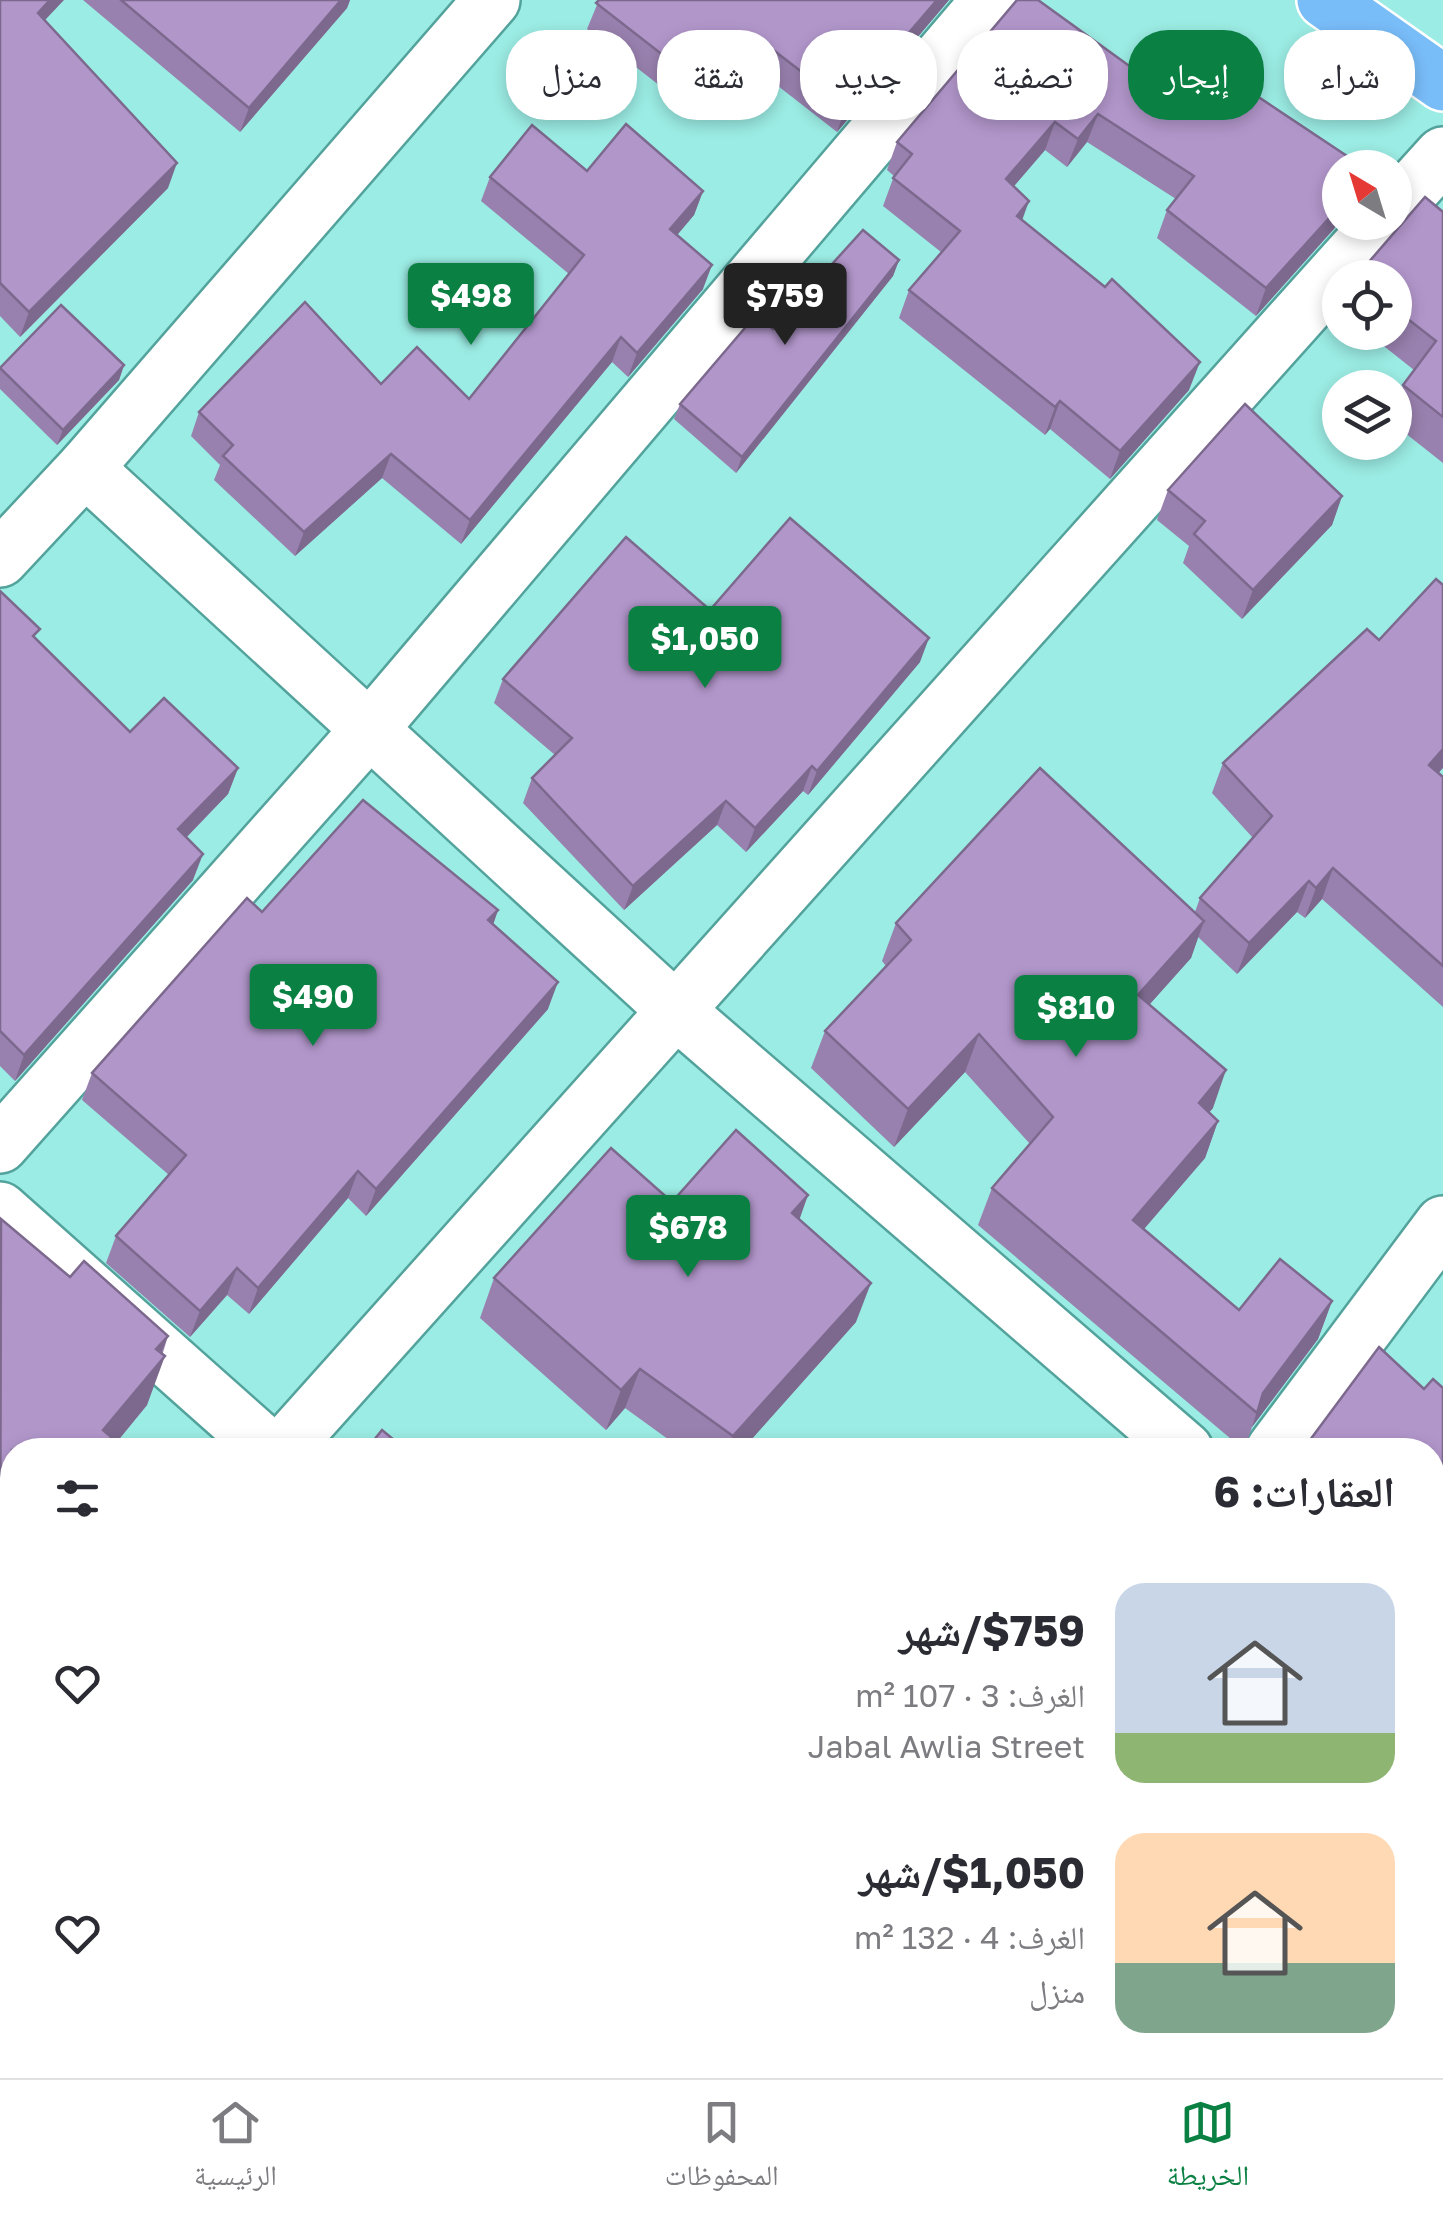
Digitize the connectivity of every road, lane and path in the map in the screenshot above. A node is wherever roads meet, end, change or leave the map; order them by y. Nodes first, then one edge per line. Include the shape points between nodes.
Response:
1 (492, 0) edge
2 (990, 0) edge
3 (1341, 5) edge
4 (1443, 83) edge
5 (1443, 155) edge
6 (1412, 189) edge
7 (1366, 240) edge
8 (85, 468) junction
9 (0, 559) edge
10 (368, 731) junction
11 (673, 1008) junction
12 (0, 1145) edge
13 (0, 1210) edge
14 (1443, 1224) edge
15 (256, 1438) edge
16 (293, 1438) edge
17 (1171, 1438) edge
18 (1283, 1438) edge

1 - 8 street
2 - 10 street
3 - 4 highway
5 - 6 street
7 - 11 street
8 - 9 street
8 - 10 street
10 - 11 street
10 - 12 street
11 - 16 street
11 - 17 street
13 - 15 street
14 - 18 street

